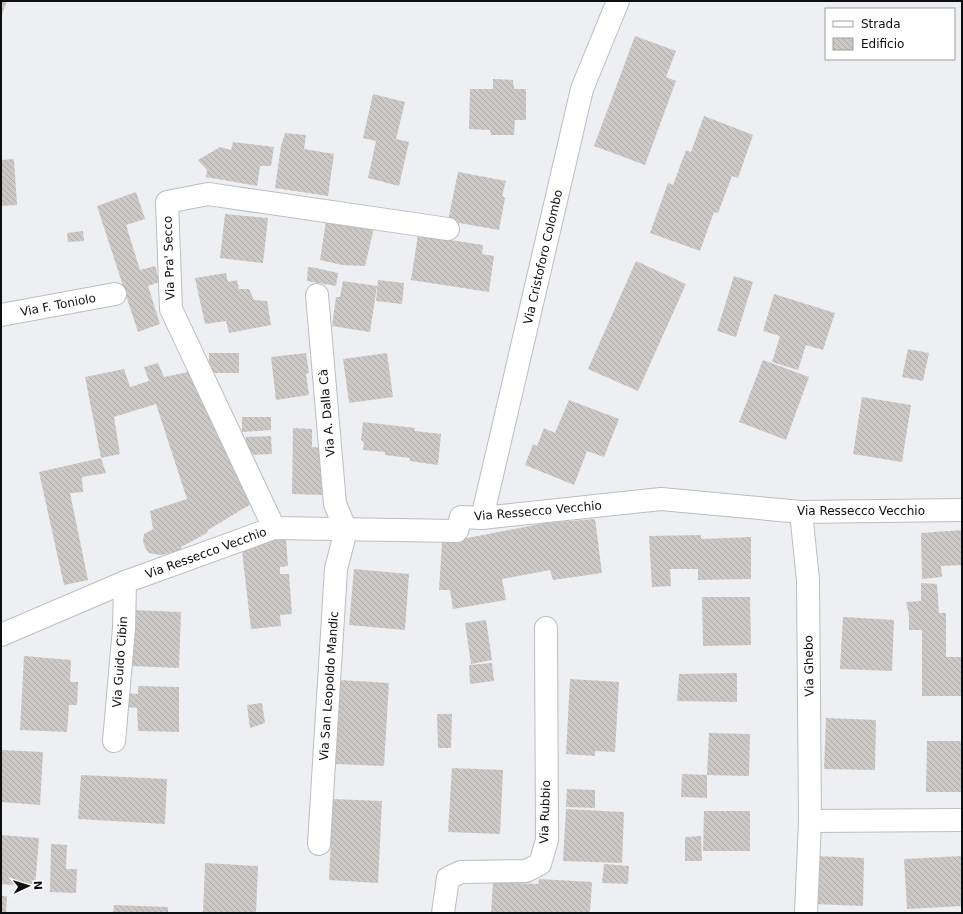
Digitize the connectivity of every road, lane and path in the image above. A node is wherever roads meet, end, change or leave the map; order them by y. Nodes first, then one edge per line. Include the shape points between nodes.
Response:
1 (618, 1) edge
2 (448, 229) dead end
3 (115, 294) dead end
4 (317, 294) dead end
5 (1, 315) edge
6 (962, 510) edge
7 (801, 512) junction
8 (482, 518) junction
9 (274, 528) junction
10 (346, 530) junction
11 (125, 582) junction
12 (546, 628) dead end
13 (1, 635) edge
14 (114, 741) dead end
15 (962, 820) edge
16 (810, 821) junction
17 (319, 844) dead end
18 (443, 913) edge
19 (806, 913) edge

1 - 8 street, Via Cristoforo Colombo via 582,89
2 - 9 street, Via Pra' Secco via 208,194 167,202 171,309
3 - 5 street, Via F. Toniolo
4 - 10 street, Via A. Dalla Cà via 335,504
6 - 7 street, Via Ressecco Vecchio
7 - 8 street, Via Ressecco Vecchio via 662,499
7 - 16 street, Via Ghebo via 808,580
8 - 10 street, Via Ressecco Vecchio via 461,517 457,531
9 - 10 street, Via Ressecco Vecchio
9 - 11 street, Via Ressecco Vecchio
10 - 17 street, Via San Leopoldo Mandic via 336,569
11 - 13 street, Via Ressecco Vecchio
11 - 14 street, Via Guido Cibin via 124,628
12 - 18 street, Via Rubbio via 547,840 540,864 526,871 461,872 448,878
15 - 16 street
16 - 19 street, Via Ghebo

